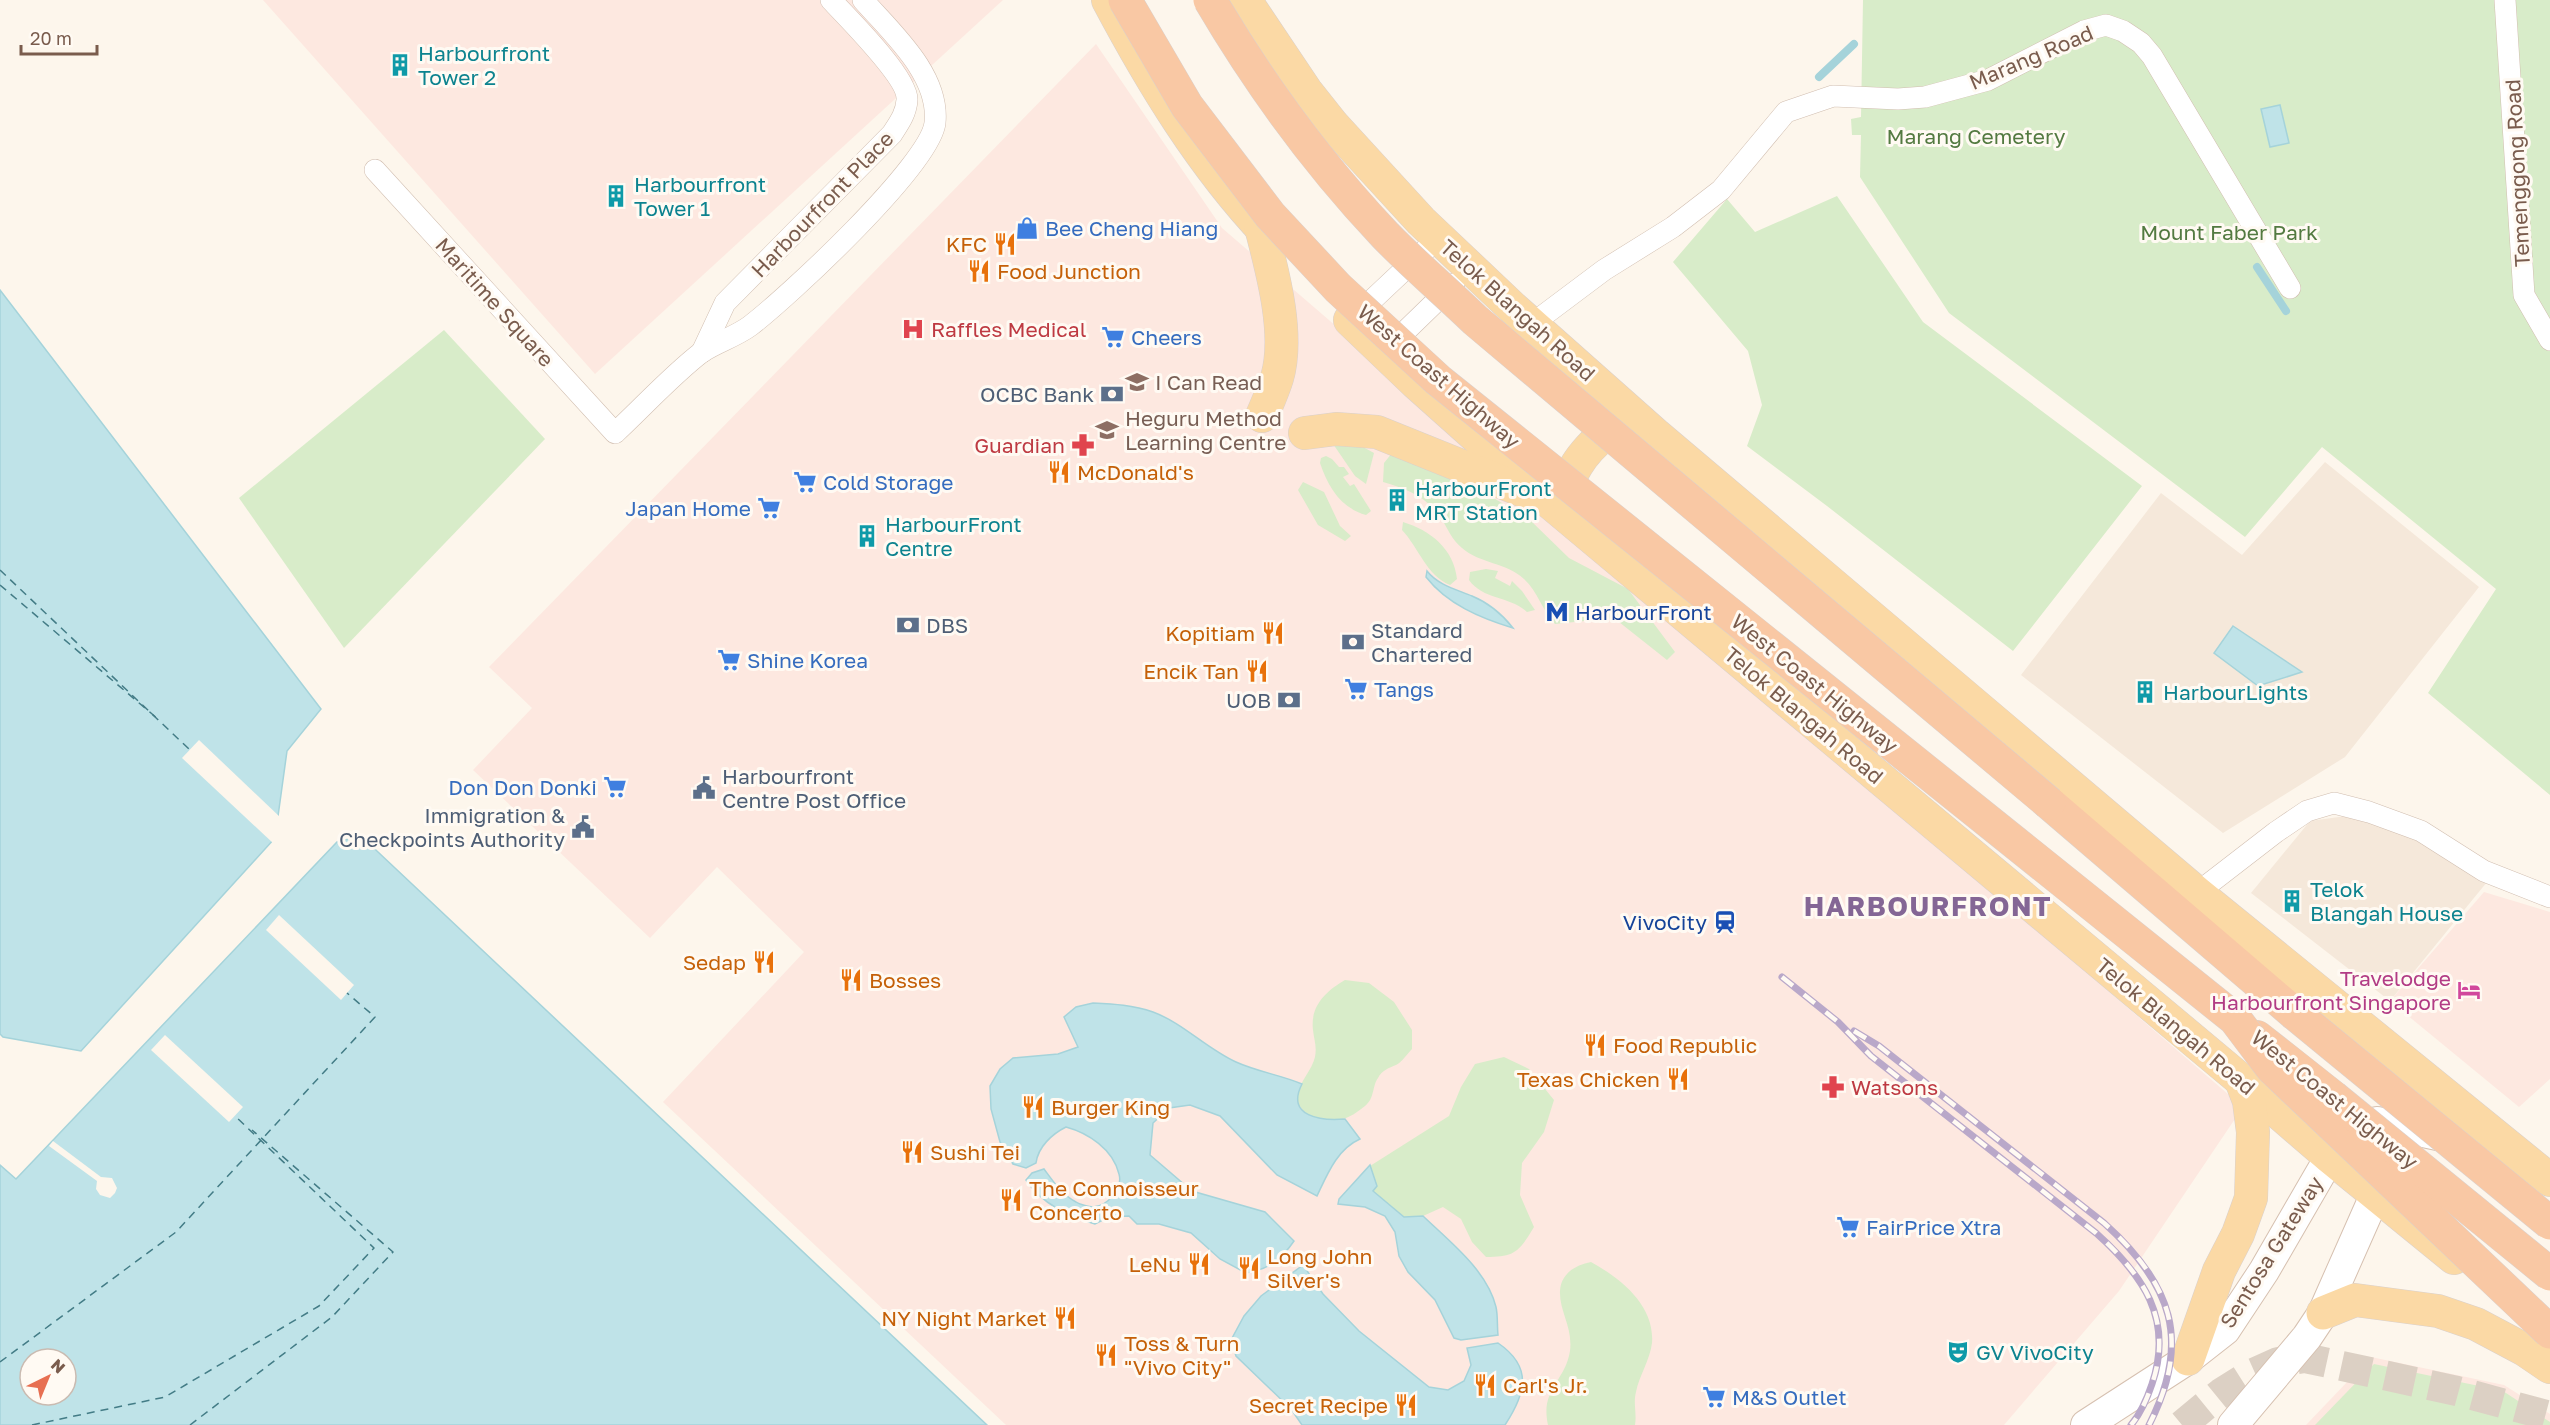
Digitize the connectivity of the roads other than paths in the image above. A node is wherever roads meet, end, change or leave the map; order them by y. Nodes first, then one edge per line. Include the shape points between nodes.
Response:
1 (831, 0) edge
2 (863, 0) edge
3 (1108, 0) edge
4 (1125, 0) edge
5 (1210, 0) edge
6 (1245, 0) edge
7 (2505, 0) edge
8 (375, 170) dead end
9 (1261, 227) junction
10 (1438, 238) junction
11 (1470, 269) junction
12 (2290, 288) dead end
13 (1351, 321) junction
14 (1532, 324) junction
15 (2550, 340) edge
16 (702, 352) junction
17 (1384, 353) junction
18 (1262, 416) dead end
19 (615, 433) joint
20 (1305, 433) dead end
21 (1655, 434) junction
22 (1547, 500) junction
23 (1575, 523) junction
24 (2197, 893) junction
25 (2550, 897) edge
26 (2235, 1019) junction
27 (2350, 1019) junction
28 (2241, 1080) junction
29 (2391, 1124) junction
30 (2514, 1154) junction
31 (2330, 1157) junction
32 (2550, 1180) edge
33 (2375, 1194) junction
34 (2550, 1223) edge
35 (2550, 1274) edge
36 (2323, 1313) junction
37 (2550, 1332) edge
38 (2188, 1359) junction
39 (2550, 1367) edge
40 (2086, 1425) edge
41 (2233, 1425) edge

1 - 16 street, Harbourfront Place via 898,76 908,98 904,115 892,134 725,303
2 - 16 street, Harbourfront Place via 922,72 933,97 935,123 929,140 898,182 806,277 748,327
3 - 9 main road, Telok Blangah Road via 1138,57 1180,122 1212,169
4 - 26 highway, West Coast Highway, bridge via 1187,106 1270,215 1338,288 1430,373
5 - 34 highway, West Coast Highway, bridge via 1281,112 1328,170 1385,235 1474,320 2294,1013
6 - 10 main road, Telok Blangah Road via 1332,125
7 - 15 street, Temenggong Road via 2524,295
8 - 19 street, Maritime Square
9 - 13 main road, Telok Blangah Road
9 - 18 main road via 1278,297 1281,349 1278,377
10 - 11 main road, Telok Blangah Road
10 - 13 street
11 - 14 main road, Telok Blangah Road
11 - 17 street
12 - 14 street, Marang Road via 2152,56 2141,43 2106,25 2084,31 1977,83 1925,97 1833,96 1786,112 1721,190
13 - 17 main road, Telok Blangah Road
14 - 21 main road, Telok Blangah Road
16 - 19 street, Harbourfront Place
17 - 22 main road, Telok Blangah Road
20 - 22 main road via 1336,429 1377,432
21 - 23 main road via 1618,428 1600,437 1588,450 1570,479 1568,496
21 - 24 main road, Telok Blangah Road
22 - 23 main road, Telok Blangah Road
23 - 28 main road, Telok Blangah Road
24 - 25 street via 2307,811 2334,803 2421,831 2484,871
24 - 27 main road, Telok Blangah Road
26 - 35 highway, West Coast Highway, bridge
26 - 37 highway, bridge via 2272,1068
27 - 29 main road via 2370,1057
27 - 30 main road, Telok Blangah Road
28 - 31 main road, Telok Blangah Road
28 - 38 main road via 2253,1132 2251,1198 2219,1271
29 - 30 main road, Sentosa Gateway
29 - 31 main road, Sentosa Gateway via 2377,1122 2355,1129
29 - 33 main road via 2394,1152
30 - 32 main road, Telok Blangah Road
31 - 33 main road, Telok Blangah Road
31 - 38 main road, Sentosa Gateway via 2225,1330
33 - 36 main road
33 - 37 main road, Telok Blangah Road
36 - 39 main road via 2355,1300 2438,1311 2476,1324
36 - 41 main road
38 - 40 main road, Sentosa Gateway

